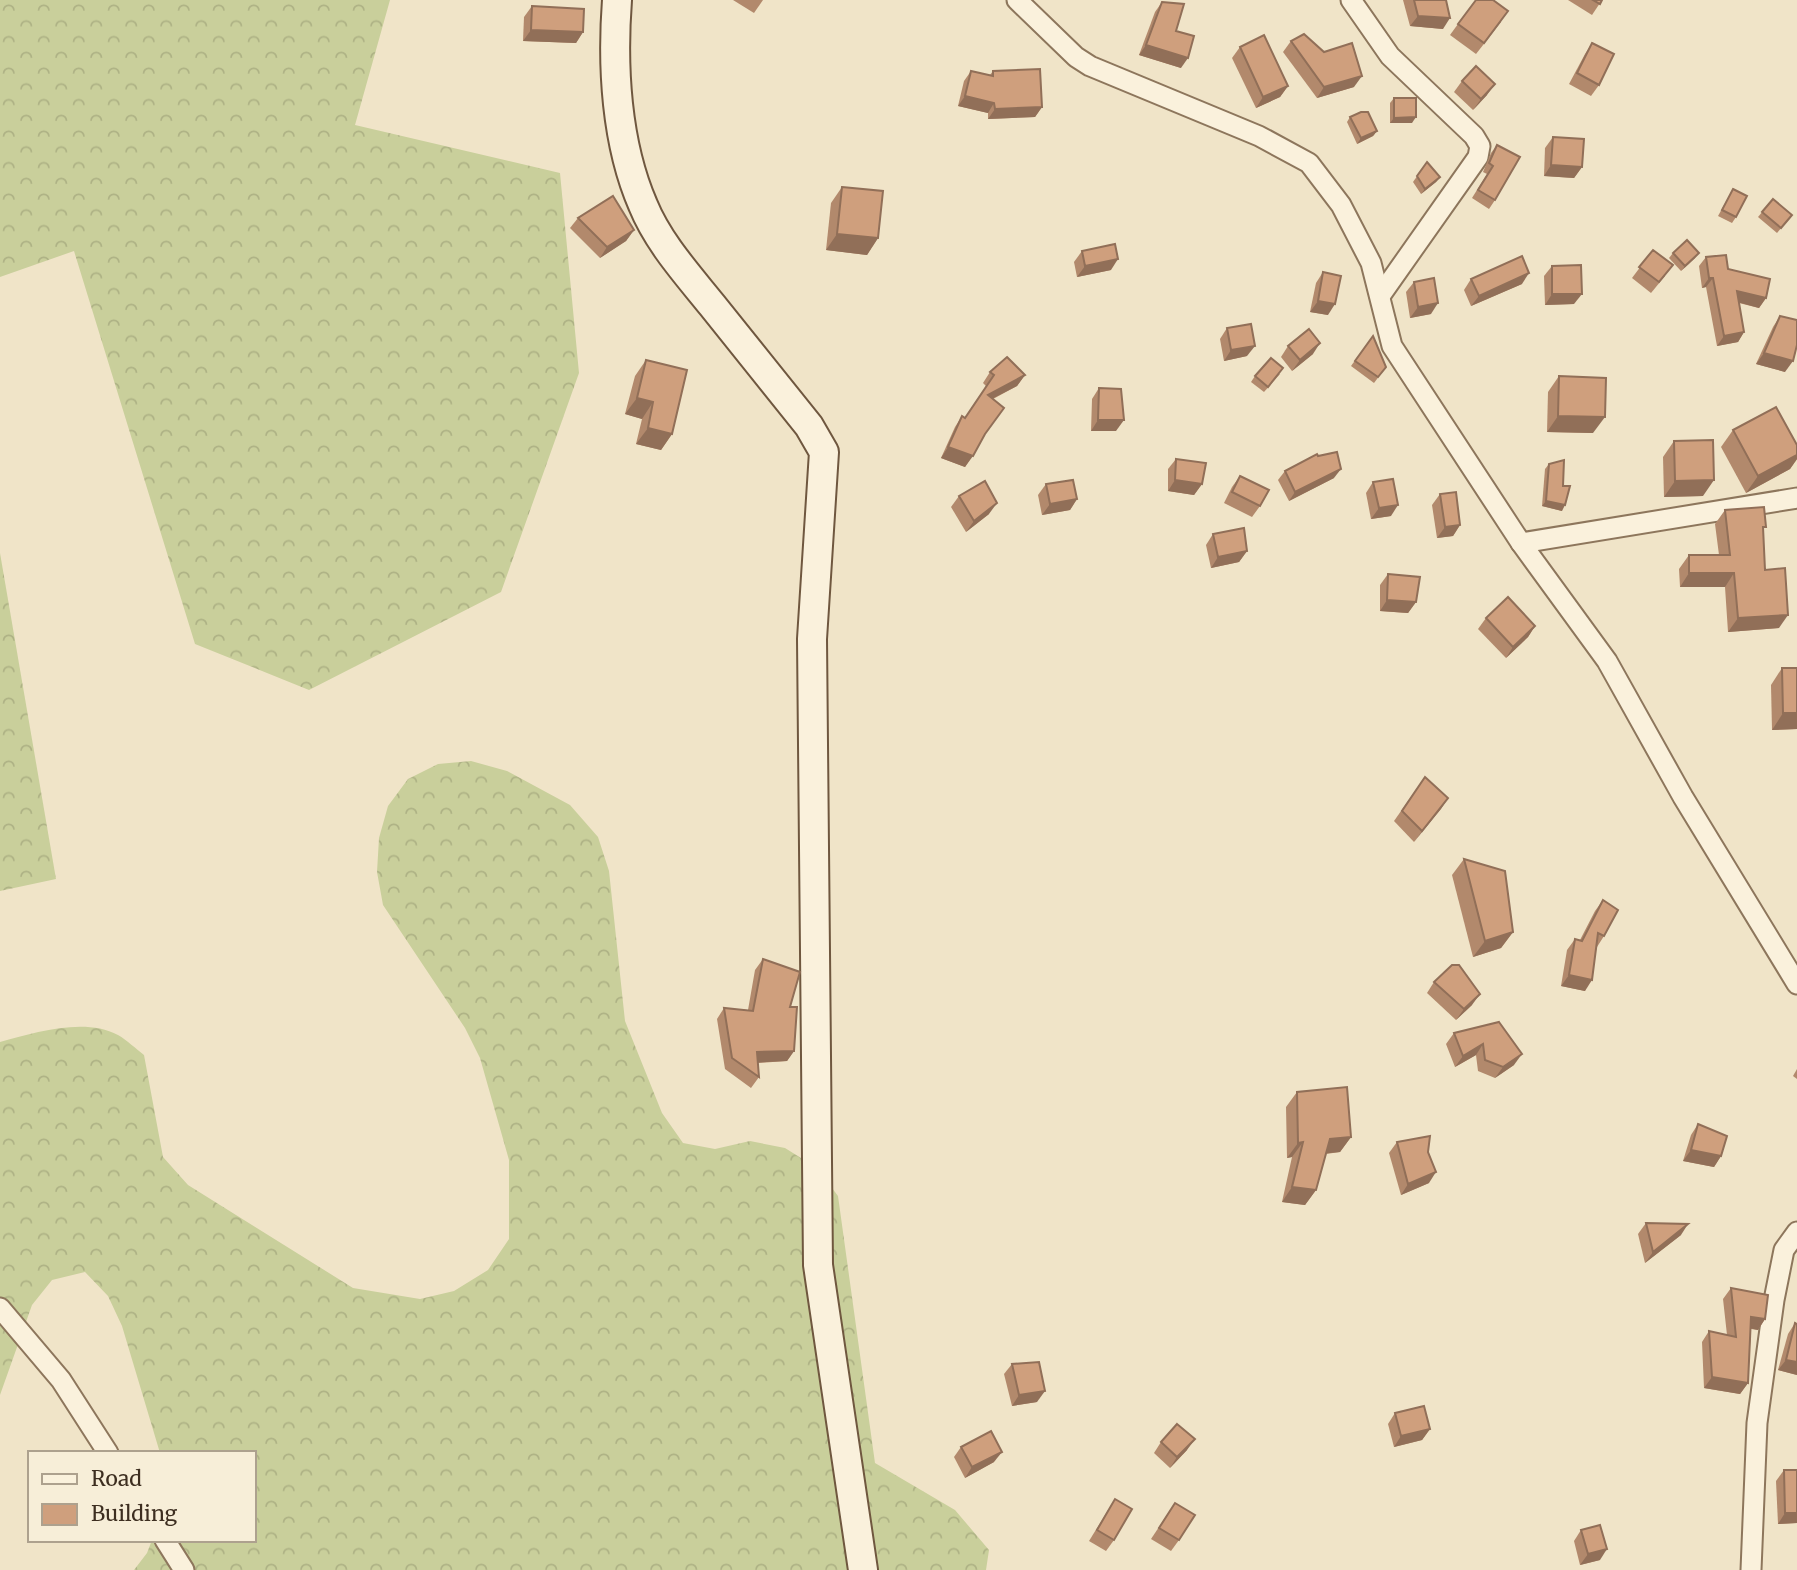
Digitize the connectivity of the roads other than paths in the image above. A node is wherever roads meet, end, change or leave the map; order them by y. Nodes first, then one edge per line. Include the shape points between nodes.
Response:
1 (617, 0) edge
2 (1017, 0) edge
3 (1351, 0) edge
4 (1380, 296) junction
5 (1797, 498) edge
6 (1521, 542) junction
7 (1797, 984) edge
8 (1797, 1232) edge
9 (0, 1308) edge
10 (107, 1451) edge
11 (166, 1542) edge
12 (184, 1570) edge
13 (863, 1570) edge
14 (1751, 1570) edge

1 - 13 main road via 621,130 643,206 676,260 809,426 824,452 813,639 818,1265
2 - 4 street via 1090,66 1259,136 1309,163 1341,205 1371,263
3 - 4 street via 1390,56 1475,136 1480,146 1478,157
4 - 6 street via 1392,346
5 - 6 street
6 - 7 street via 1607,661
8 - 14 street via 1784,1250 1757,1423
9 - 10 street via 61,1380
11 - 12 street

